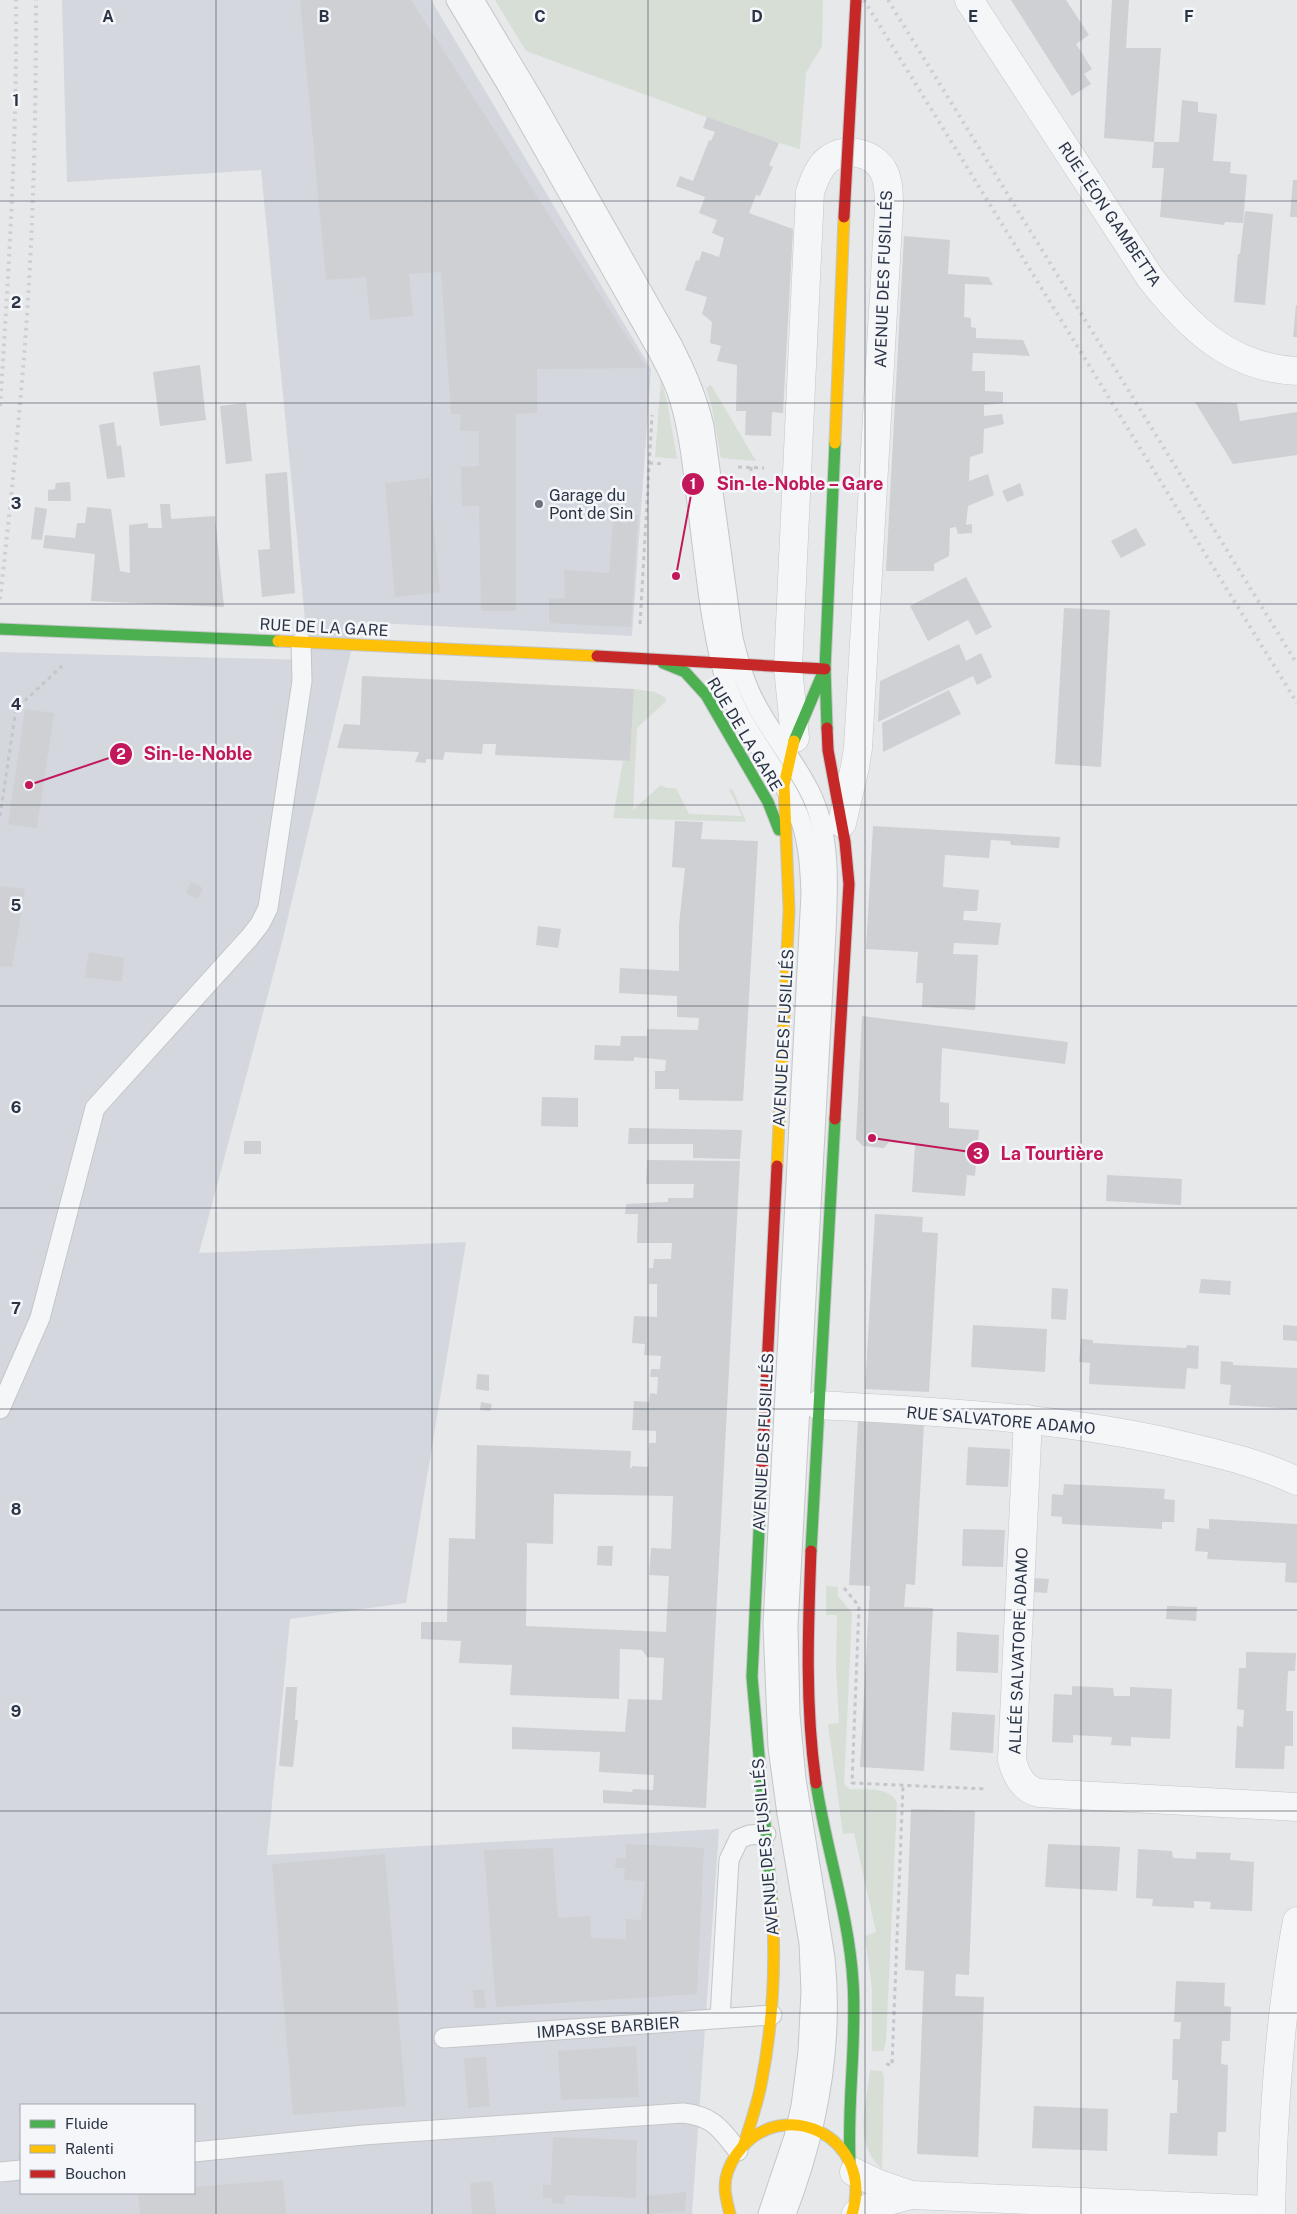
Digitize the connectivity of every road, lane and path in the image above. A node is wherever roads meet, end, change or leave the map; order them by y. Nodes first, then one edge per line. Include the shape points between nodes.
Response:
1 (456, 0) edge
2 (474, 0) edge
3 (856, 0) edge
4 (969, 0) edge
5 (1297, 371) edge
6 (652, 406) dead end
7 (733, 467) dead end
8 (751, 468) junction
9 (798, 470) junction
10 (751, 476) dead end
11 (640, 626) dead end
12 (0, 629) edge
13 (97, 633) junction
14 (302, 642) junction
15 (647, 658) junction
16 (730, 663) junction
17 (788, 667) junction
18 (825, 669) junction
19 (792, 748) junction
20 (784, 785) junction
21 (0, 816) edge
22 (842, 823) junction
23 (786, 854) junction
24 (818, 1405) junction
25 (0, 1408) edge
26 (1028, 1419) junction
27 (1297, 1481) edge
28 (842, 1585) dead end
29 (1022, 1782) junction
30 (1297, 1807) edge
31 (766, 1834) junction
32 (1297, 1921) edge
33 (772, 2015) junction
34 (720, 2018) junction
35 (444, 2038) dead end
36 (806, 2126) junction
37 (741, 2147) junction
38 (195, 2152) edge
39 (852, 2167) junction
40 (20, 2170) edge
41 (0, 2172) edge
42 (911, 2195) junction
43 (725, 2197) junction
44 (1079, 2209) edge
45 (1271, 2212) edge
46 (723, 2214) edge
47 (730, 2214) edge
48 (768, 2214) edge
49 (786, 2214) edge
50 (852, 2214) edge
51 (856, 2214) edge

1 - 16 lane via 508,86 677,391 692,465 716,638
2 - 16 lane via 672,344 696,394 704,426 733,638
3 - 18 main road, bridge
4 - 5 street, RUE LÉON GAMBETTA via 1167,299 1184,318 1220,347 1261,366
6 - 11 path
7 - 8 path
8 - 9 path
8 - 10 path
9 - 17 street, AVENUE DES FUSILLÉS
9 - 22 street, AVENUE DES FUSILLÉS via 810,192 818,172 829,159 840,154 858,153 871,158 883,171 889,191 889,207 858,748
12 - 13 main road, RUE DE LA GARE
13 - 14 main road, RUE DE LA GARE
13 - 21 path via 16,709
14 - 15 main road, RUE DE LA GARE
14 - 25 lane via 302,681 268,908 249,938 95,1108 40,1318
15 - 16 main road, RUE DE LA GARE
15 - 23 main road, RUE DE LA GARE via 685,672 706,695 768,802
16 - 17 main road, RUE DE LA GARE
16 - 19 lane via 757,707
16 - 20 lane via 729,690
17 - 18 main road, RUE DE LA GARE
17 - 19 street, AVENUE DES FUSILLÉS
18 - 19 main road, AVENUE DES FUSILLÉS
18 - 22 main road, AVENUE DES FUSILLÉS via 828,750
19 - 20 main road, AVENUE DES FUSILLÉS
19 - 36 lane via 820,821 826,850 827,887 788,1626 790,1715 796,1779 828,1983 826,2055
20 - 23 main road, AVENUE DES FUSILLÉS
20 - 36 lane via 800,817 806,842 810,894 773,1624 778,1747 811,1967
22 - 24 main road, AVENUE DES FUSILLÉS via 848,903
23 - 31 main road, AVENUE DES FUSILLÉS via 788,942 753,1650 756,1741
24 - 26 street, RUE SALVATORE ADAMO
24 - 39 main road, AVENUE DES FUSILLÉS via 807,1665 819,1802 853,1981 854,2034 848,2124
26 - 27 street, RUE SALVATORE ADAMO via 1152,1438 1234,1458
26 - 29 street, ALLÉE SALVATORE ADAMO via 1012,1760
28 - 29 path via 859,1606 852,1783 994,1790
29 - 30 street via 1039,1793
31 - 33 main road, AVENUE DES FUSILLÉS via 773,1914
31 - 34 lane via 739,1839 730,1860
32 - 45 street via 1279,2058
33 - 34 lane, IMPASSE BARBIER
33 - 37 main road, AVENUE DES FUSILLÉS via 761,2093
34 - 35 lane, IMPASSE BARBIER
36 - 37 main road via 769,2128
36 - 39 main road via 835,2141
36 - 48 lane
36 - 49 lane
37 - 38 lane via 710,2120 683,2113 363,2135
37 - 43 main road, AVENUE DES FUSILLÉS via 728,2168
39 - 42 street via 879,2184
39 - 50 main road, AVENUE DES FUSILLÉS via 857,2195
40 - 41 lane
42 - 44 street
42 - 51 street via 877,2204
43 - 46 main road
43 - 47 main road
44 - 45 street

